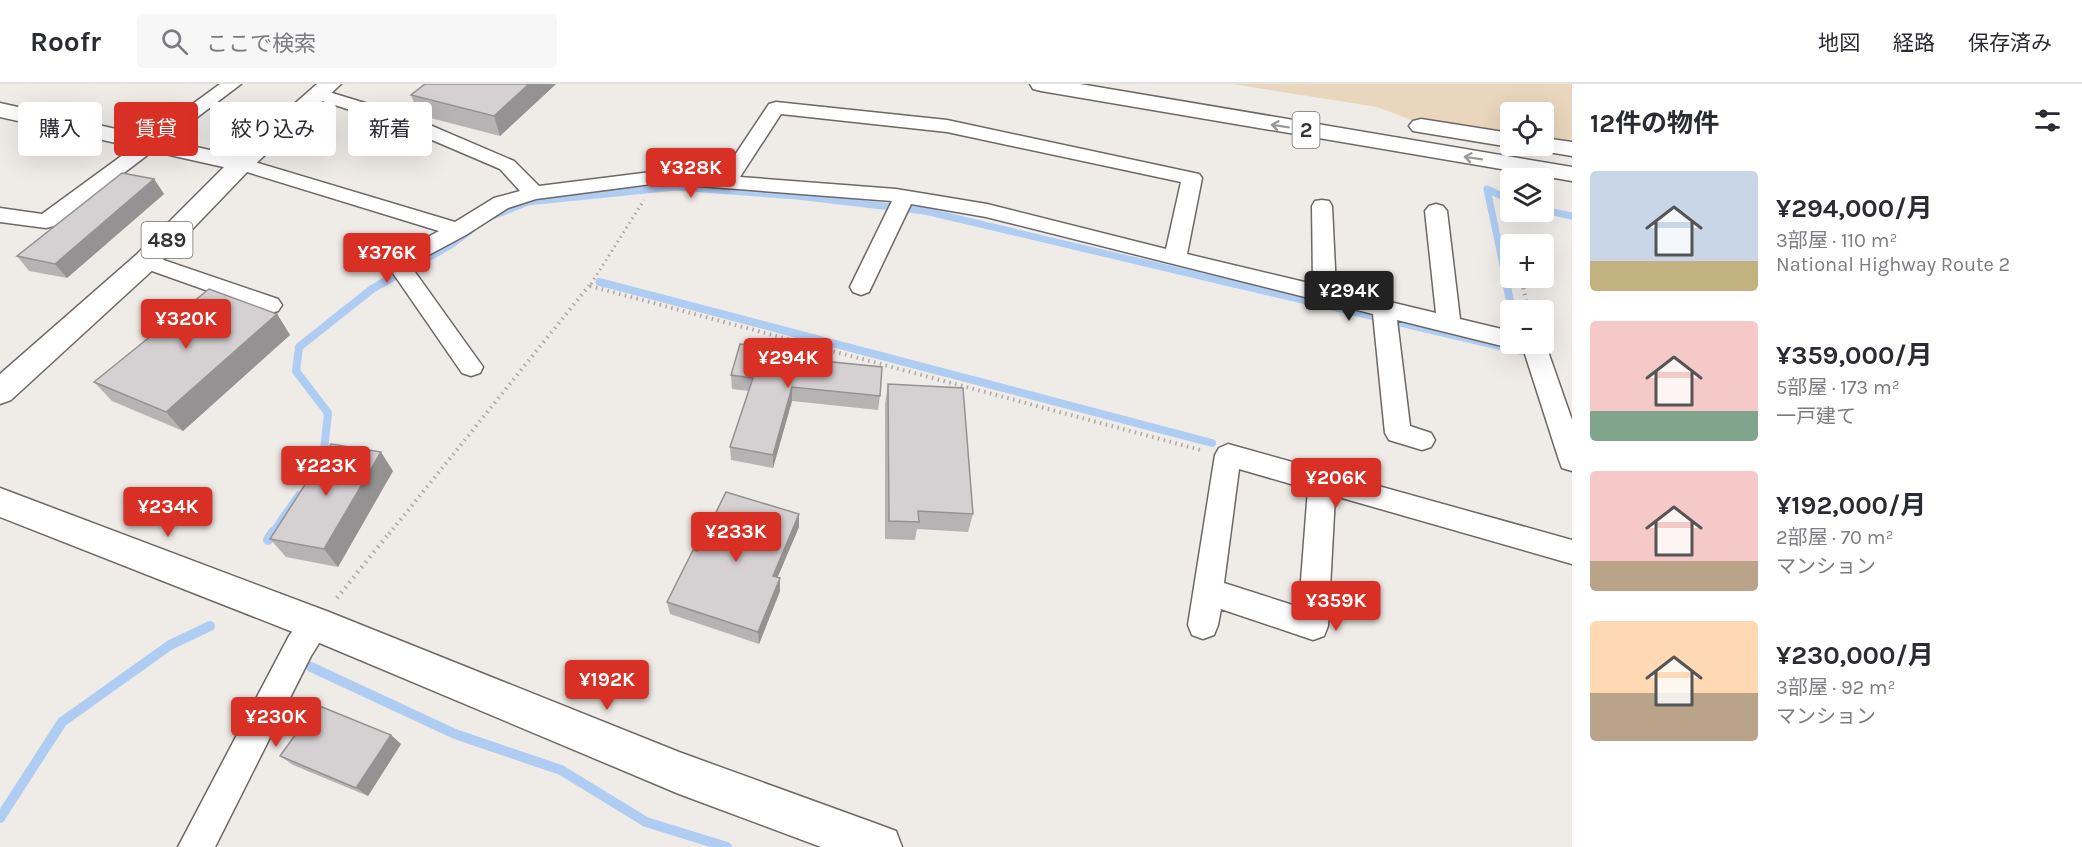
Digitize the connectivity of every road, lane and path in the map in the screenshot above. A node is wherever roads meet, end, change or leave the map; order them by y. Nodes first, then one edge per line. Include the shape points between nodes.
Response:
1 (232, 84) edge
2 (1041, 84) edge
3 (1146, 84) edge
4 (325, 89) edge
5 (198, 109) edge
6 (0, 110) edge
7 (114, 138) edge
8 (1500, 138) edge
9 (1554, 146) edge
10 (1572, 149) edge
11 (198, 155) edge
12 (135, 156) edge
13 (242, 164) junction
14 (1572, 174) edge
15 (659, 177) junction
16 (726, 182) junction
17 (534, 192) junction
18 (904, 197) junction
19 (1322, 206) dead end
20 (1436, 211) dead end
21 (0, 214) edge
22 (458, 230) junction
23 (1174, 257) junction
24 (146, 261) junction
25 (590, 286) junction
26 (861, 287) dead end
27 (1325, 295) junction
28 (270, 305) dead end
29 (1384, 310) junction
30 (1449, 325) junction
31 (1500, 337) edge
32 (1537, 354) edge
33 (471, 367) dead end
34 (0, 392) edge
35 (1422, 440) dead end
36 (1202, 450) dead end
37 (1572, 460) edge
38 (1322, 482) junction
39 (0, 502) edge
40 (1572, 552) edge
41 (1208, 591) junction
42 (316, 624) junction
43 (1203, 625) dead end
44 (196, 847) edge
45 (880, 847) edge

1 - 5 street
14 -> 2 main road, 2
3 - 8 main road, 2
4 - 13 main road, 489
4 - 17 street via 507,165
6 - 7 main road
9 - 10 main road
11 - 13 main road
12 - 21 street via 46,221
13 - 22 street
13 - 24 main road, 489
15 - 16 street
15 - 17 street
15 - 25 path
16 - 18 street
16 - 23 street via 776,108 947,126 1192,178
17 - 22 street via 501,203
18 - 23 street via 987,211
18 - 26 street
19 - 27 street
20 - 30 street
22 - 33 street via 397,262
23 - 27 street
24 - 28 street
24 - 34 main road, 489
25 - 36 path
25 - 42 path
27 - 29 street
29 - 30 street
29 - 35 street via 1398,433
30 - 31 street
32 - 37 street
38 - 40 street
38 - 41 street via 1228,455
38 - 41 street via 1313,626
39 - 42 main road
41 - 43 street
42 - 44 street via 300,646
42 - 45 main road via 680,773

